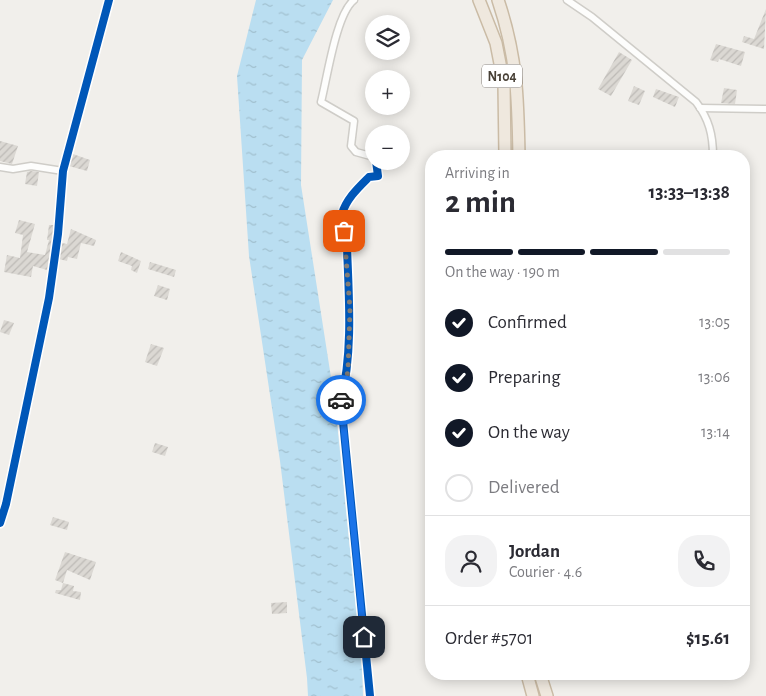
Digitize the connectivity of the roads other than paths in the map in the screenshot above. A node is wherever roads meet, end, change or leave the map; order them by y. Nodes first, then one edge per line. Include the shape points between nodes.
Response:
1 (109, 0) edge
2 (354, 0) edge
3 (479, 0) edge
4 (498, 0) edge
5 (567, 0) edge
6 (700, 108) junction
7 (766, 109) edge
8 (505, 150) edge
9 (519, 150) edge
10 (713, 150) edge
11 (365, 154) edge
12 (0, 167) edge
13 (377, 170) edge
14 (63, 171) junction
15 (0, 523) edge
16 (529, 680) edge
17 (542, 680) edge
18 (370, 696) edge
19 (534, 696) edge
20 (547, 696) edge

1 - 14 street
2 - 11 street via 348,5 334,43 321,102 354,121 351,146 356,152
3 - 8 highway, N104 via 496,43 504,84
4 - 9 highway, N104 via 511,41 518,85
5 - 6 street via 592,16
6 - 7 street
6 - 10 street via 713,135
12 - 14 street via 30,166
13 - 18 street via 378,176 369,176 352,195 342,214 350,309 348,371 341,400
14 - 15 street via 49,298
16 - 19 highway
17 - 20 highway

